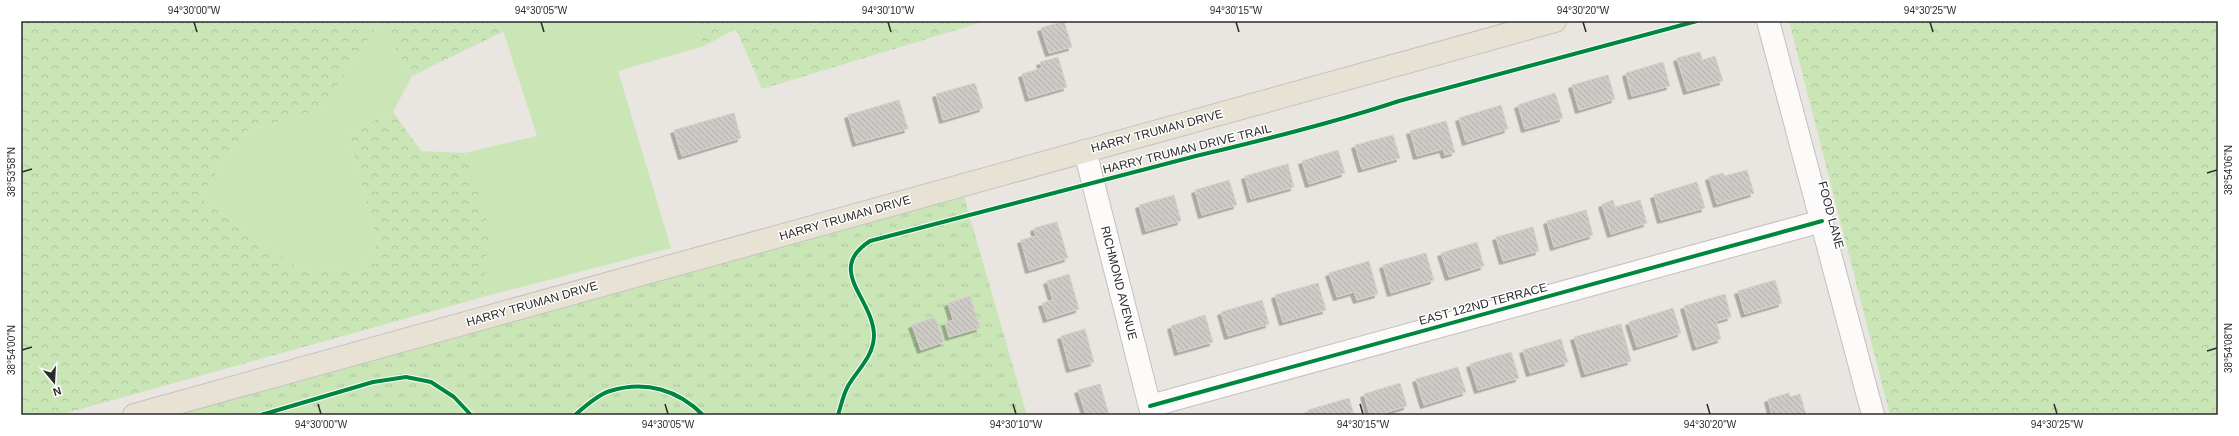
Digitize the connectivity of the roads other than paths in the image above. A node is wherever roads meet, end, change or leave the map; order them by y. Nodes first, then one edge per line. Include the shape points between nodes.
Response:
1 (1555, 21) edge
2 (1768, 21) edge
3 (1085, 151) junction
4 (1822, 221) junction
5 (1151, 410) edge
6 (134, 415) edge
7 (1873, 415) edge

1 - 3 main road, HARRY TRUMAN DRIVE
2 - 4 street, FOOD LANE
3 - 5 street, RICHMOND AVENUE
3 - 6 main road, HARRY TRUMAN DRIVE
4 - 5 street, EAST 122ND TERRACE
4 - 7 street, FOOD LANE

